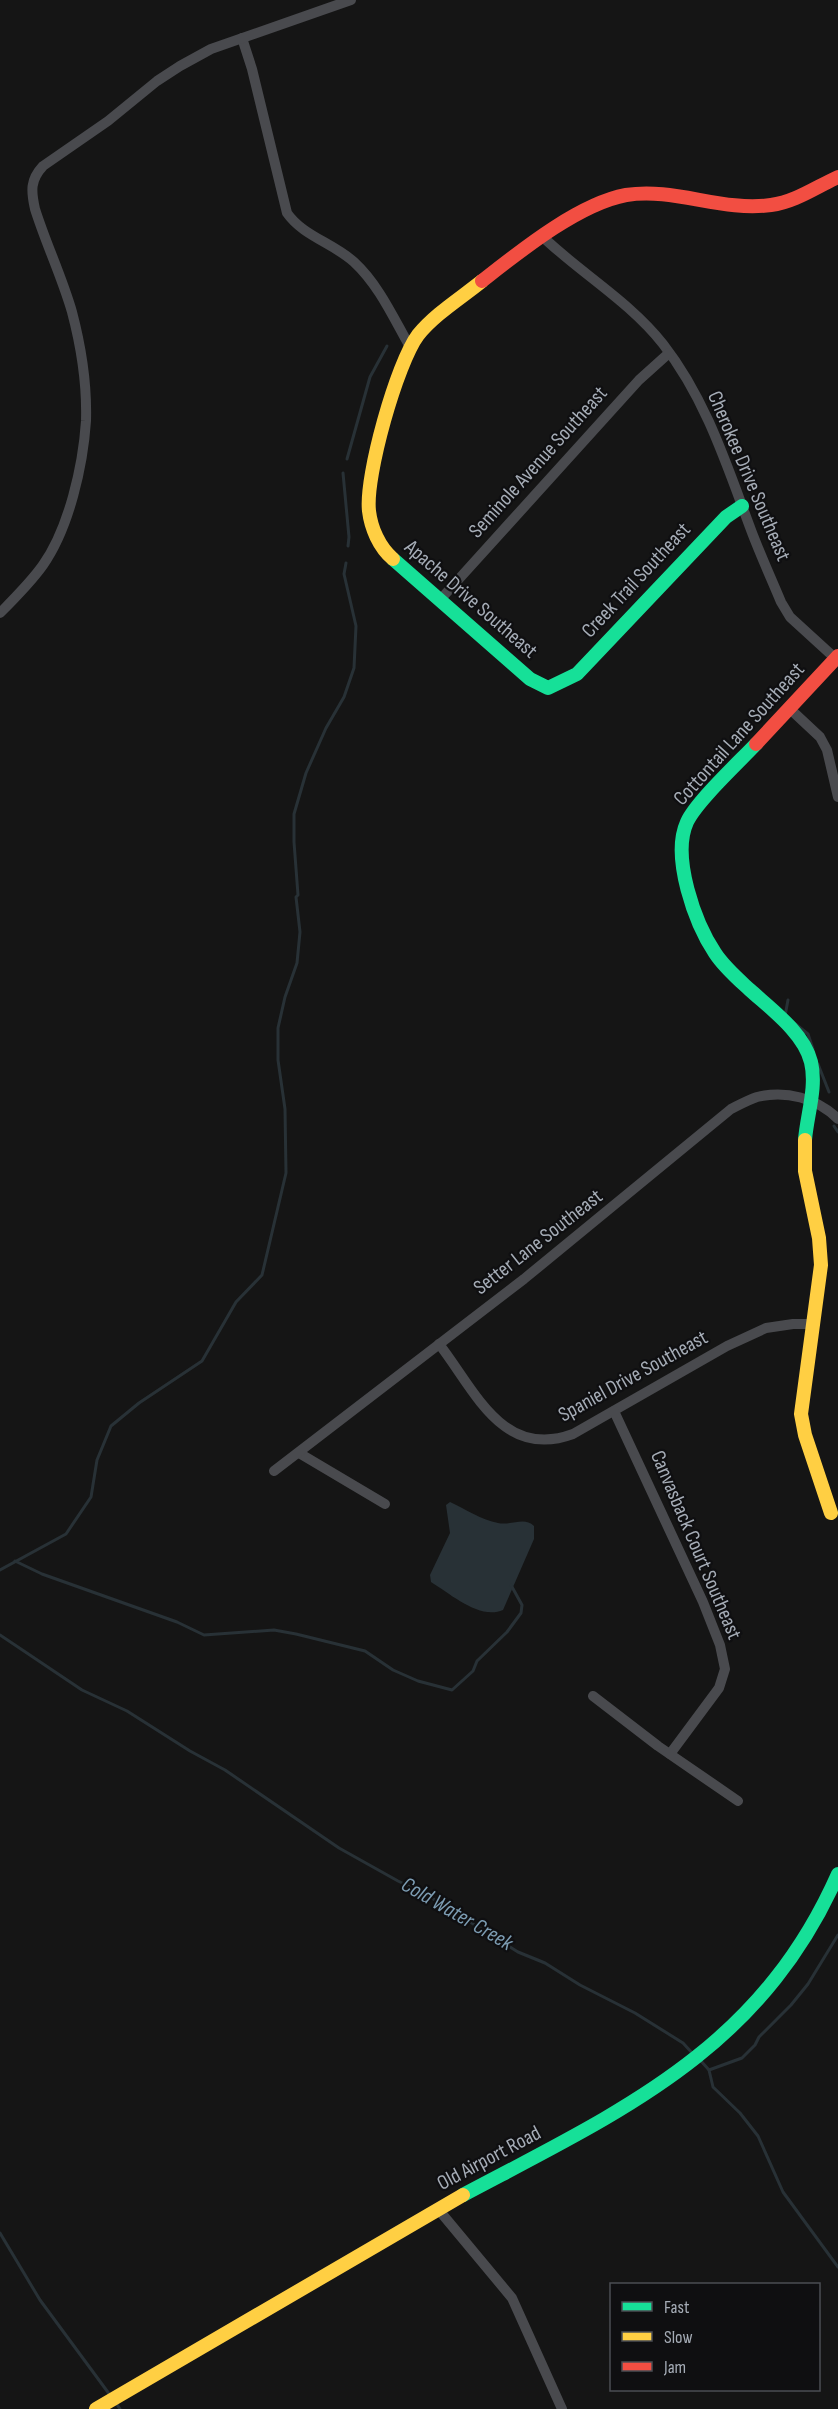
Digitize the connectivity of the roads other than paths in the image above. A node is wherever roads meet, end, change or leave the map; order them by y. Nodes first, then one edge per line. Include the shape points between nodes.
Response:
1 (351, 0) edge
2 (242, 38) junction
3 (838, 177) edge
4 (544, 238) junction
5 (410, 347) junction
6 (669, 353) junction
7 (742, 506) junction
8 (439, 601) junction
9 (0, 613) edge
10 (837, 658) edge
11 (561, 684) joint
12 (789, 708) junction
13 (838, 796) edge
14 (811, 1100) junction
15 (838, 1119) edge
16 (813, 1324) junction
17 (440, 1344) junction
18 (614, 1411) junction
19 (300, 1453) junction
20 (274, 1471) dead end
21 (385, 1504) dead end
22 (831, 1513) dead end
23 (593, 1696) dead end
24 (670, 1754) junction
25 (738, 1801) dead end
26 (838, 1874) edge
27 (438, 2209) junction
28 (101, 2406) edge
29 (562, 2409) edge

1 - 2 street
2 - 5 street via 287,213 299,227 342,252 364,272
2 - 9 street via 212,49 157,81 34,176 34,208 72,314 85,390 86,421 70,506 54,546 43,565
3 - 4 street via 771,205 635,194 592,207
4 - 5 street via 487,276 433,321
4 - 6 street, Cherokee Drive Southeast via 631,311
5 - 8 street, Apache Drive Southeast via 372,470 369,517 382,548
6 - 7 street, Cherokee Drive Southeast via 715,436
6 - 8 street, Seminole Avenue Southeast via 639,380
7 - 10 street, Cherokee Drive Southeast via 790,617
7 - 11 street, Creek Trail Southeast via 726,517 577,674
8 - 11 street, Apache Drive Southeast via 530,679 548,688
10 - 12 street, Cottontail Lane Southeast
12 - 13 street via 820,737
12 - 14 street, Cottontail Lane Southeast via 692,813 685,823 681,851 691,898 716,954 785,1024 807,1053 811,1063
14 - 15 street, Setter Lane Southeast
14 - 16 street, Cottontail Lane Southeast via 804,1160 821,1244
14 - 17 street, Setter Lane Southeast via 780,1095 757,1097 731,1109
16 - 18 street, Spaniel Drive Southeast via 766,1328
16 - 22 street, Cottontail Lane Southeast via 801,1414
17 - 18 street, Spaniel Drive Southeast via 494,1420 523,1437 558,1439
17 - 19 street, Setter Lane Southeast
18 - 24 street, Canvasback Court Southeast via 703,1602 725,1669 718,1689
19 - 20 street, Setter Lane Southeast
19 - 21 street
23 - 24 street
24 - 25 street
26 - 27 street, Old Airport Road via 802,1946 751,2009 716,2040 634,2103
27 - 28 street, Old Airport Road
27 - 29 street via 512,2298

